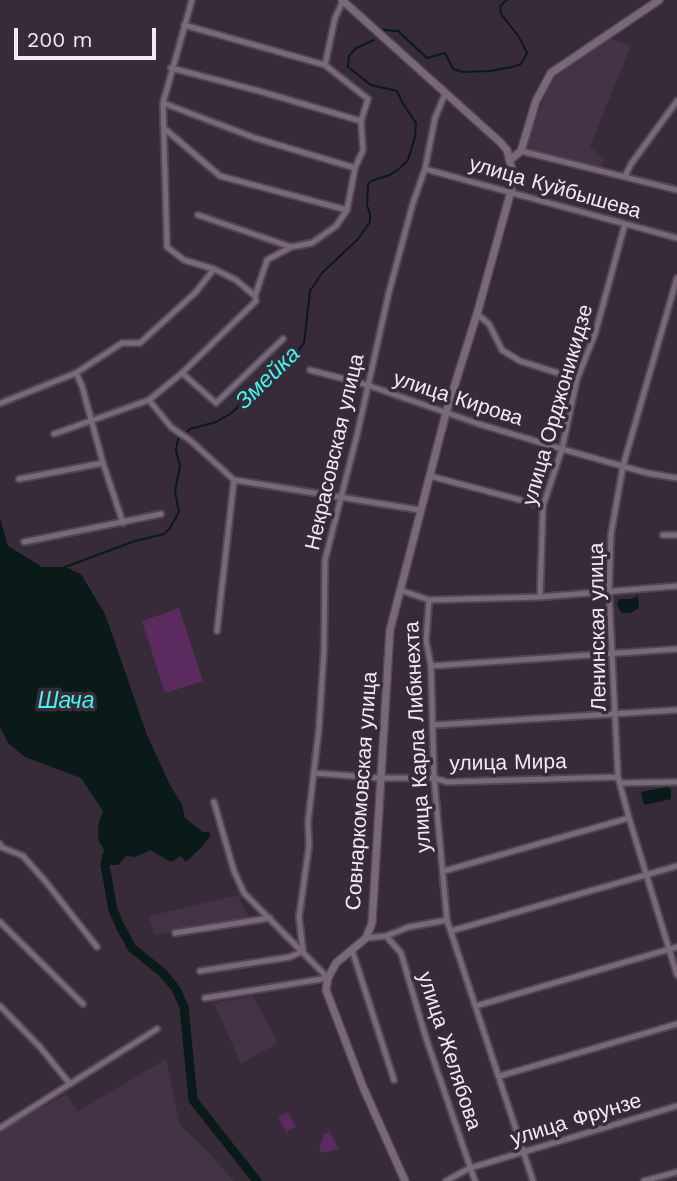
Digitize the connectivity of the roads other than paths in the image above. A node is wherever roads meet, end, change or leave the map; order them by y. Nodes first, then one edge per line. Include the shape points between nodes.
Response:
1 (192, 0) edge
2 (659, 0) edge
3 (343, 1) edge
4 (184, 25) junction
5 (325, 65) junction
6 (172, 68) junction
7 (445, 94) junction
8 (677, 101) edge
9 (163, 103) junction
10 (361, 121) junction
11 (164, 129) junction
12 (522, 150) junction
13 (510, 159) junction
14 (355, 168) junction
15 (425, 169) junction
16 (625, 176) junction
17 (677, 190) edge
18 (511, 191) junction
19 (347, 210) junction
20 (198, 215) dead end
21 (625, 224) junction
22 (677, 238) edge
23 (292, 247) junction
24 (214, 269) junction
25 (677, 278) edge
26 (255, 296) junction
27 (477, 314) junction
28 (283, 339) dead end
29 (310, 370) dead end
30 (76, 373) junction
31 (182, 373) junction
32 (577, 379) junction
33 (367, 385) junction
34 (149, 400) junction
35 (1, 403) edge
36 (446, 413) junction
37 (92, 421) junction
38 (54, 434) dead end
39 (562, 449) junction
40 (103, 463) junction
41 (623, 466) junction
42 (430, 476) junction
43 (677, 478) edge
44 (19, 479) dead end
45 (234, 480) junction
46 (341, 498) junction
47 (543, 506) junction
48 (420, 510) junction
49 (161, 514) dead end
50 (123, 523) junction
51 (663, 535) dead end
52 (677, 535) edge
53 (24, 542) dead end
54 (677, 586) edge
55 (400, 590) junction
56 (609, 593) junction
57 (540, 597) junction
58 (429, 600) junction
59 (217, 631) dead end
60 (677, 649) edge
61 (611, 653) junction
62 (430, 666) junction
63 (677, 710) edge
64 (616, 715) junction
65 (434, 725) junction
66 (314, 774) junction
67 (380, 778) junction
68 (435, 778) junction
69 (619, 780) junction
70 (677, 782) edge
71 (214, 802) dead end
72 (629, 818) junction
73 (0, 847) edge
74 (677, 866) edge
75 (444, 871) junction
76 (646, 875) junction
77 (270, 918) junction
78 (447, 920) junction
79 (0, 922) edge
80 (451, 931) junction
81 (175, 933) dead end
82 (386, 936) junction
83 (366, 938) junction
84 (97, 947) dead end
85 (677, 947) edge
86 (352, 950) junction
87 (668, 950) junction
88 (303, 951) junction
89 (200, 971) dead end
90 (677, 975) edge
91 (328, 978) junction
92 (205, 998) dead end
93 (83, 1004) dead end
94 (0, 1006) edge
95 (476, 1006) junction
96 (677, 1024) edge
97 (157, 1029) dead end
98 (500, 1076) junction
99 (394, 1080) dead end
100 (70, 1084) junction
101 (677, 1106) edge
102 (0, 1128) edge
103 (522, 1153) junction
104 (470, 1168) junction
105 (677, 1172) edge
106 (405, 1181) edge
107 (446, 1181) edge
108 (475, 1181) edge
109 (533, 1181) edge
110 (644, 1181) edge

1 - 4 street
2 - 12 street via 551,73 536,101
3 - 5 street
3 - 7 street
4 - 5 street
4 - 6 street
5 - 10 street via 368,99
6 - 9 street
6 - 10 street
7 - 13 street via 500,142
7 - 15 street, Некрасовская улица
8 - 16 street
9 - 11 street
9 - 14 street via 255,138
10 - 14 street via 363,150
11 - 19 street via 220,176
11 - 24 street via 167,247 184,260
12 - 13 street
12 - 16 street
13 - 18 street
14 - 19 street
15 - 18 street, улица Куйбышева
15 - 33 street, Некрасовская улица
16 - 17 street
18 - 21 street, улица Куйбышева
18 - 27 street
19 - 23 street via 336,226 312,243
20 - 23 street
21 - 22 street, улица Куйбышева
21 - 32 street, улица Орджоникидзе
23 - 26 street via 267,260
24 - 26 street
24 - 30 street via 195,293 140,343 122,343
25 - 41 street, Ленинская улица
26 - 31 street via 256,301
27 - 32 street via 489,324 502,350 520,362
27 - 36 street
28 - 31 street via 216,402
29 - 33 street, улица Кирова
30 - 35 street
30 - 37 street
31 - 34 street
32 - 39 street, улица Орджоникидзе
33 - 36 street, улица Кирова
33 - 46 street, Некрасовская улица
34 - 37 street
34 - 45 street via 173,429
36 - 39 street, улица Кирова
36 - 42 street
37 - 38 street
37 - 40 street
39 - 41 street, улица Кирова
39 - 47 street, улица Орджоникидзе
40 - 44 street
40 - 50 street
41 - 43 street, улица Кирова
41 - 56 street, Ленинская улица via 611,534
42 - 47 street
42 - 48 street
45 - 46 street
45 - 59 street
46 - 48 street
46 - 66 street, Некрасовская улица via 325,560 324,650
47 - 57 street, улица Орджоникидзе
48 - 55 street
49 - 50 street
50 - 53 street
51 - 52 street
54 - 56 street
55 - 58 street, улица Карла Либкнехта
55 - 67 street, Совнаркомовская улица via 390,630
56 - 57 street
56 - 61 street, Ленинская улица
57 - 58 street
58 - 62 street, улица Карла Либкнехта via 426,641
60 - 61 street
61 - 62 street
61 - 64 street, Ленинская улица
62 - 65 street, улица Карла Либкнехта
63 - 64 street
64 - 65 street
64 - 69 street, Ленинская улица
65 - 68 street, улица Карла Либкнехта
66 - 67 street, улица Мира
66 - 88 street, Некрасовская улица via 299,917
67 - 68 street, улица Мира
67 - 83 street, Совнаркомовская улица via 372,923
68 - 69 street, улица Мира via 447,782
68 - 75 street, улица Карла Либкнехта
69 - 70 street, улица Мира
69 - 72 street, Ленинская улица
71 - 77 street via 244,893
72 - 75 street
72 - 76 street, Ленинская улица
73 - 84 street via 23,856
74 - 76 street
75 - 78 street, улица Карла Либкнехта
76 - 80 street
76 - 87 street, Ленинская улица
77 - 81 street
77 - 88 street
78 - 80 street, улица Карла Либкнехта
78 - 82 street
79 - 93 street
80 - 95 street, улица Карла Либкнехта
82 - 83 street
82 - 104 street, улица Желябова via 401,953
83 - 86 street, Совнаркомовская улица
85 - 87 street
86 - 91 street, Совнаркомовская улица via 336,963
86 - 99 street
87 - 90 street, Ленинская улица
87 - 95 street
88 - 89 street
88 - 91 street
91 - 92 street
91 - 106 street via 330,1005
94 - 100 street
95 - 98 street, улица Карла Либкнехта
96 - 98 street
97 - 100 street
98 - 103 street, улица Карла Либкнехта
100 - 102 street
101 - 103 street, улица Фрунзе
103 - 104 street, улица Фрунзе
103 - 109 street, улица Карла Либкнехта
104 - 107 street, улица Фрунзе
104 - 108 street, улица Желябова
105 - 110 street

